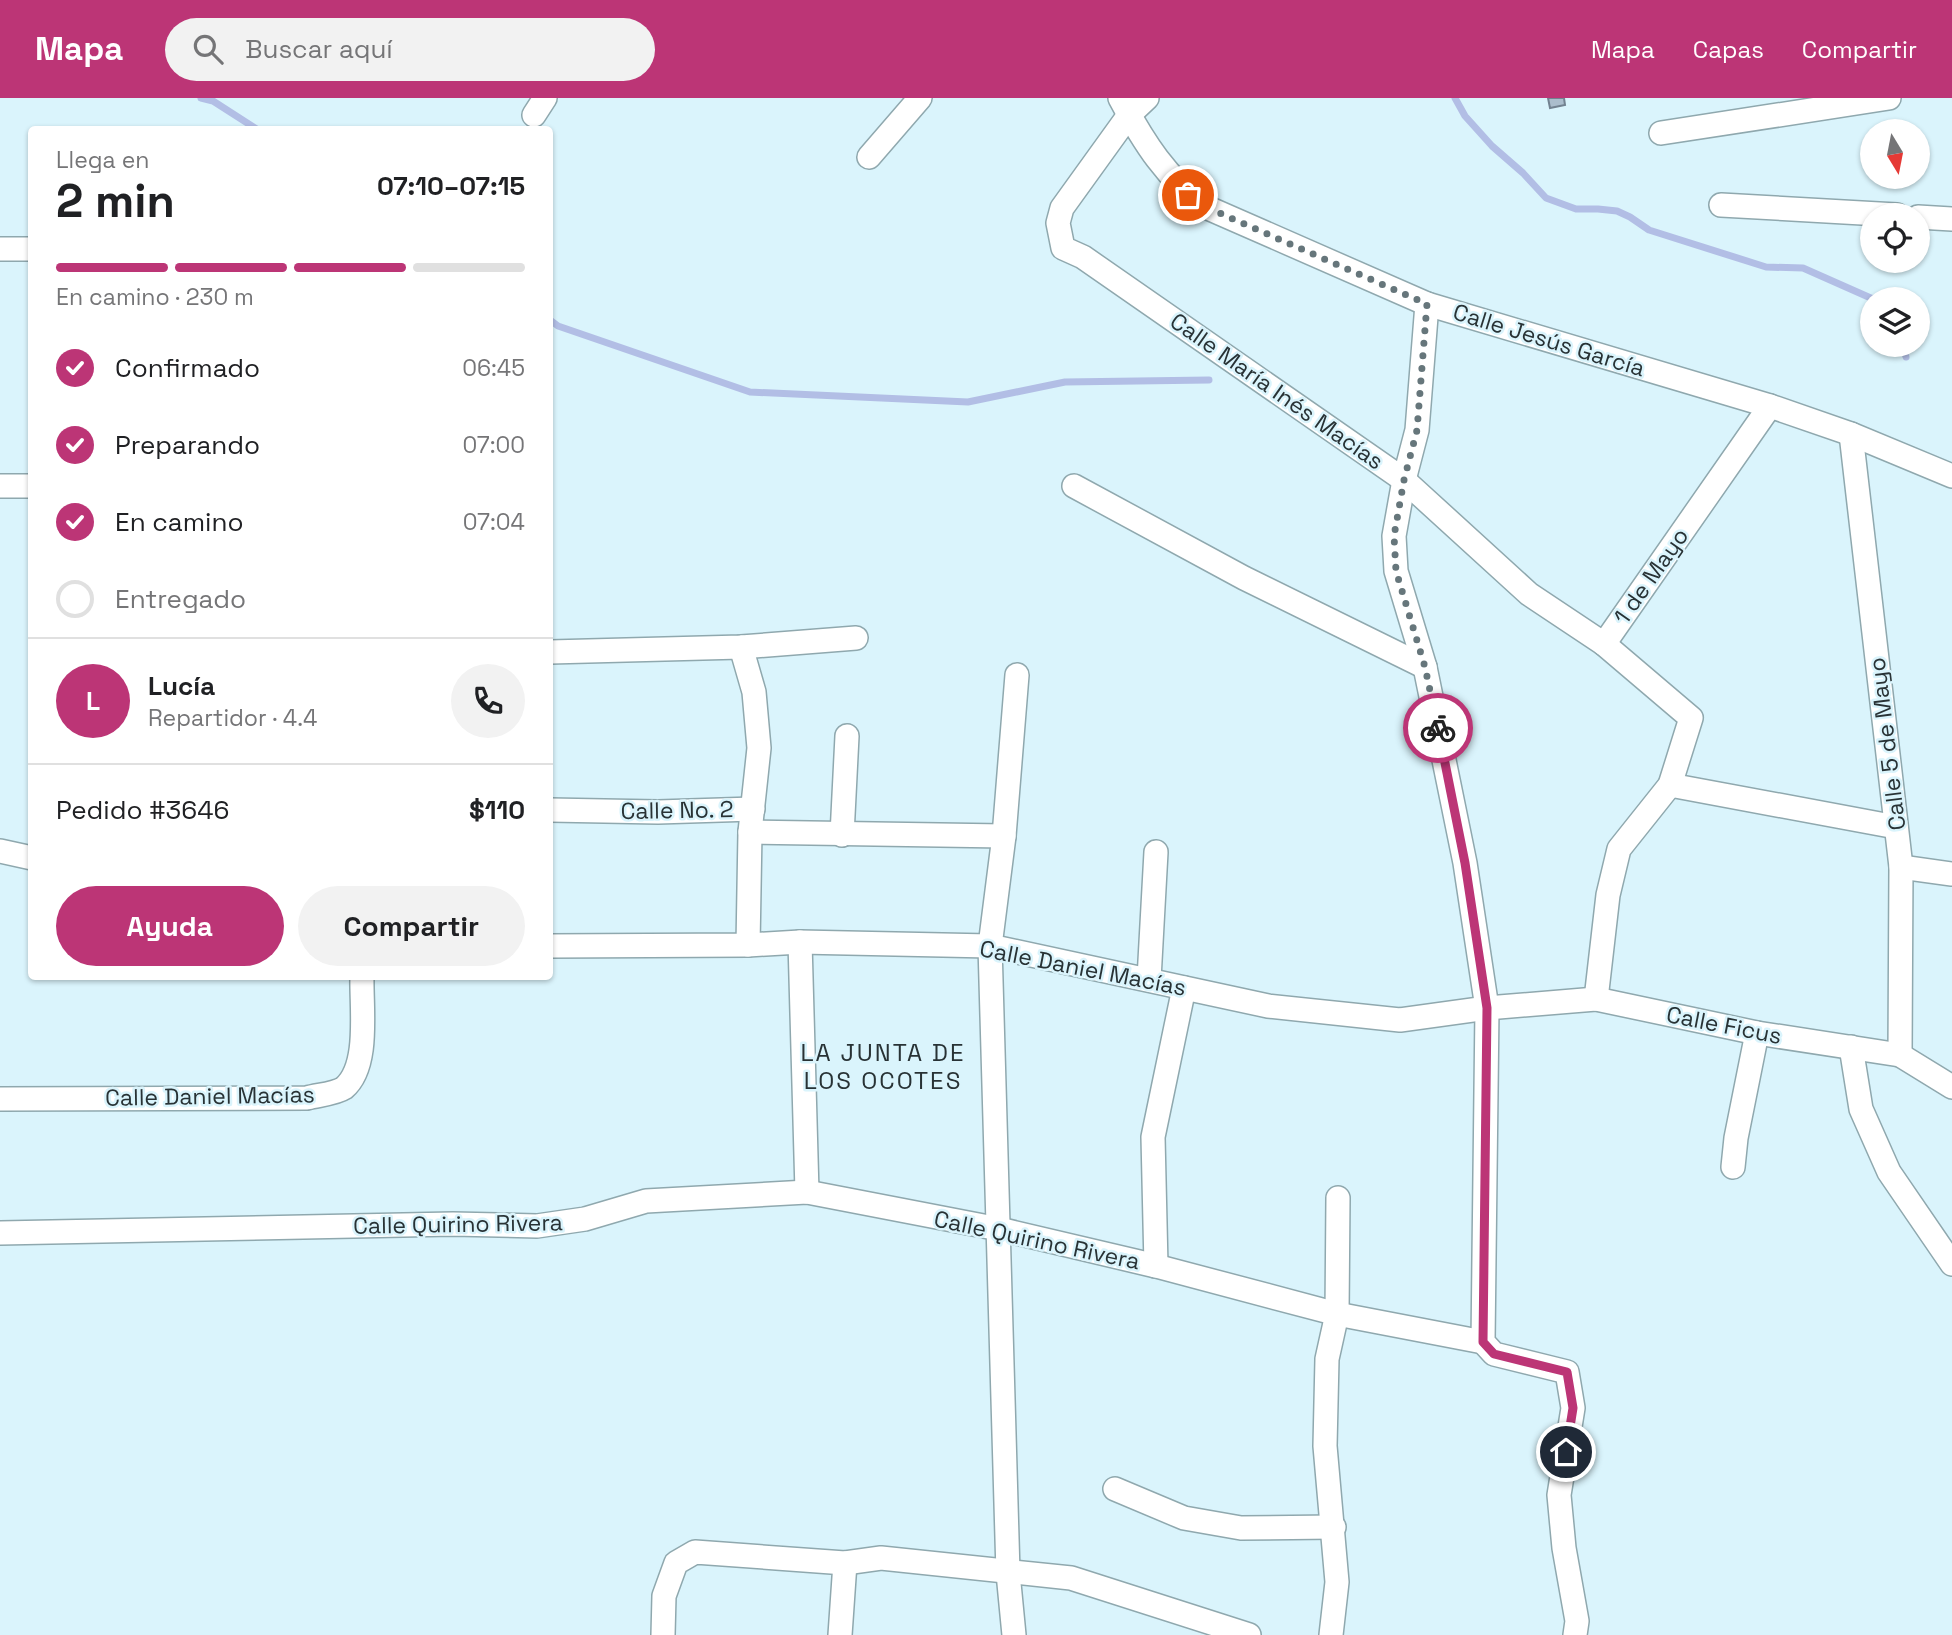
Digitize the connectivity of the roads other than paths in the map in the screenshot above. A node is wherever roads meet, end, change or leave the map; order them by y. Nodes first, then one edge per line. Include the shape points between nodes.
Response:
1 (920, 98) edge
2 (1147, 98) edge
3 (1889, 98) edge
4 (1125, 106) edge
5 (1661, 133) dead end
6 (869, 157) dead end
7 (1721, 205) dead end
8 (1860, 213) edge
9 (1930, 218) edge
10 (1952, 219) edge
11 (0, 249) edge
12 (28, 249) edge
13 (1427, 304) junction
14 (1770, 406) junction
15 (1851, 435) junction
16 (1952, 476) edge
17 (1404, 480) junction
18 (0, 486) edge
19 (28, 486) edge
20 (1074, 486) dead end
21 (856, 638) dead end
22 (1604, 644) junction
23 (741, 647) junction
24 (553, 652) edge
25 (1425, 667) junction
26 (1017, 675) dead end
27 (847, 736) dead end
28 (1670, 785) junction
29 (753, 809) junction
30 (553, 810) edge
31 (1896, 827) junction
32 (750, 832) junction
33 (842, 835) junction
34 (1004, 836) junction
35 (0, 851) edge
36 (1156, 852) dead end
37 (28, 857) edge
38 (1901, 867) junction
39 (1952, 874) edge
40 (800, 942) junction
41 (748, 945) junction
42 (553, 946) edge
43 (990, 946) junction
44 (1149, 979) junction
45 (362, 980) edge
46 (1184, 988) junction
47 (1597, 999) junction
48 (1487, 1008) junction
49 (1757, 1033) junction
50 (1851, 1046) junction
51 (1900, 1055) junction
52 (1952, 1087) edge
53 (0, 1099) edge
54 (1733, 1167) dead end
55 (807, 1192) junction
56 (1338, 1198) dead end
57 (999, 1229) junction
58 (0, 1233) edge
59 (1952, 1264) edge
60 (1157, 1266) junction
61 (1337, 1314) junction
62 (1483, 1342) junction
63 (1115, 1489) dead end
64 (1334, 1527) junction
65 (845, 1563) junction
66 (1008, 1573) junction
67 (663, 1635) edge
68 (840, 1635) edge
69 (1014, 1635) edge
70 (1249, 1635) edge
71 (1331, 1635) edge
72 (1575, 1635) edge

1 - 6 street
2 - 4 street
3 - 5 street
4 - 13 street, Calle Jesús García via 1154,158 1188,195 1208,208
4 - 17 street, Calle María Inés Macías via 1062,208 1063,248 1095,265
7 - 8 street
9 - 10 street
11 - 12 street
13 - 14 street, Calle Jesús García
13 - 17 street via 1417,430
14 - 15 street, Calle Jesús García
14 - 22 street, 1 de Mayo
15 - 16 street, Calle Jesús García
15 - 31 street, Calle 5 de Mayo
17 - 22 street, Calle María Inés Macías via 1529,594
17 - 25 street via 1394,536 1396,571
18 - 19 street
20 - 25 street via 1244,578
21 - 23 street
22 - 28 street, 1 de Mayo via 1691,718
23 - 24 street
23 - 29 street via 754,692 759,748
25 - 48 street via 1465,863
26 - 34 street
27 - 33 street
28 - 31 street
28 - 47 street, 1 de Mayo via 1619,849 1608,895
29 - 30 street, Calle No. 2
29 - 32 street, Calle No. 2
31 - 38 street, Calle 5 de Mayo
32 - 33 street
32 - 41 street, Calle No. 2
33 - 34 street
34 - 43 street
35 - 37 street
36 - 44 street
38 - 39 street
38 - 51 street, Calle 5 de Mayo
40 - 41 street, Calle Daniel Macías
40 - 43 street, Calle Daniel Macías
40 - 55 street
41 - 42 street, Calle Daniel Macías
43 - 44 street, Calle Daniel Macías
43 - 57 street
44 - 46 street, Calle Daniel Macías
45 - 53 street, Calle Daniel Macías via 361,1057 354,1077 342,1090 307,1098
46 - 48 street, Calle Daniel Macías via 1268,1006 1400,1020
46 - 60 street, Calle Quirino Rivera via 1153,1137
47 - 48 street, Calle Ficus
47 - 49 street, Calle Ficus
48 - 62 street
49 - 50 street, Calle Ficus
49 - 54 street
50 - 51 street, Calle Ficus
50 - 59 street via 1861,1109 1889,1172
51 - 52 street, Calle Ficus
55 - 57 street, Calle Quirino Rivera
55 - 58 street, Calle Quirino Rivera via 646,1200 585,1219 537,1226
56 - 61 street
57 - 60 street, Calle Quirino Rivera
57 - 66 street
60 - 61 street, Calle Quirino Rivera
61 - 62 street, Calle Quirino Rivera
61 - 64 street via 1327,1359 1325,1434
62 - 72 street, Calle Quirino Rivera via 1494,1354 1567,1372 1573,1408 1559,1495 1577,1621
63 - 64 street via 1184,1518 1241,1528
64 - 71 street via 1338,1582
65 - 66 street via 880,1558
65 - 67 street via 695,1552 676,1563 664,1596
65 - 68 street
66 - 69 street
66 - 70 street via 1071,1578

